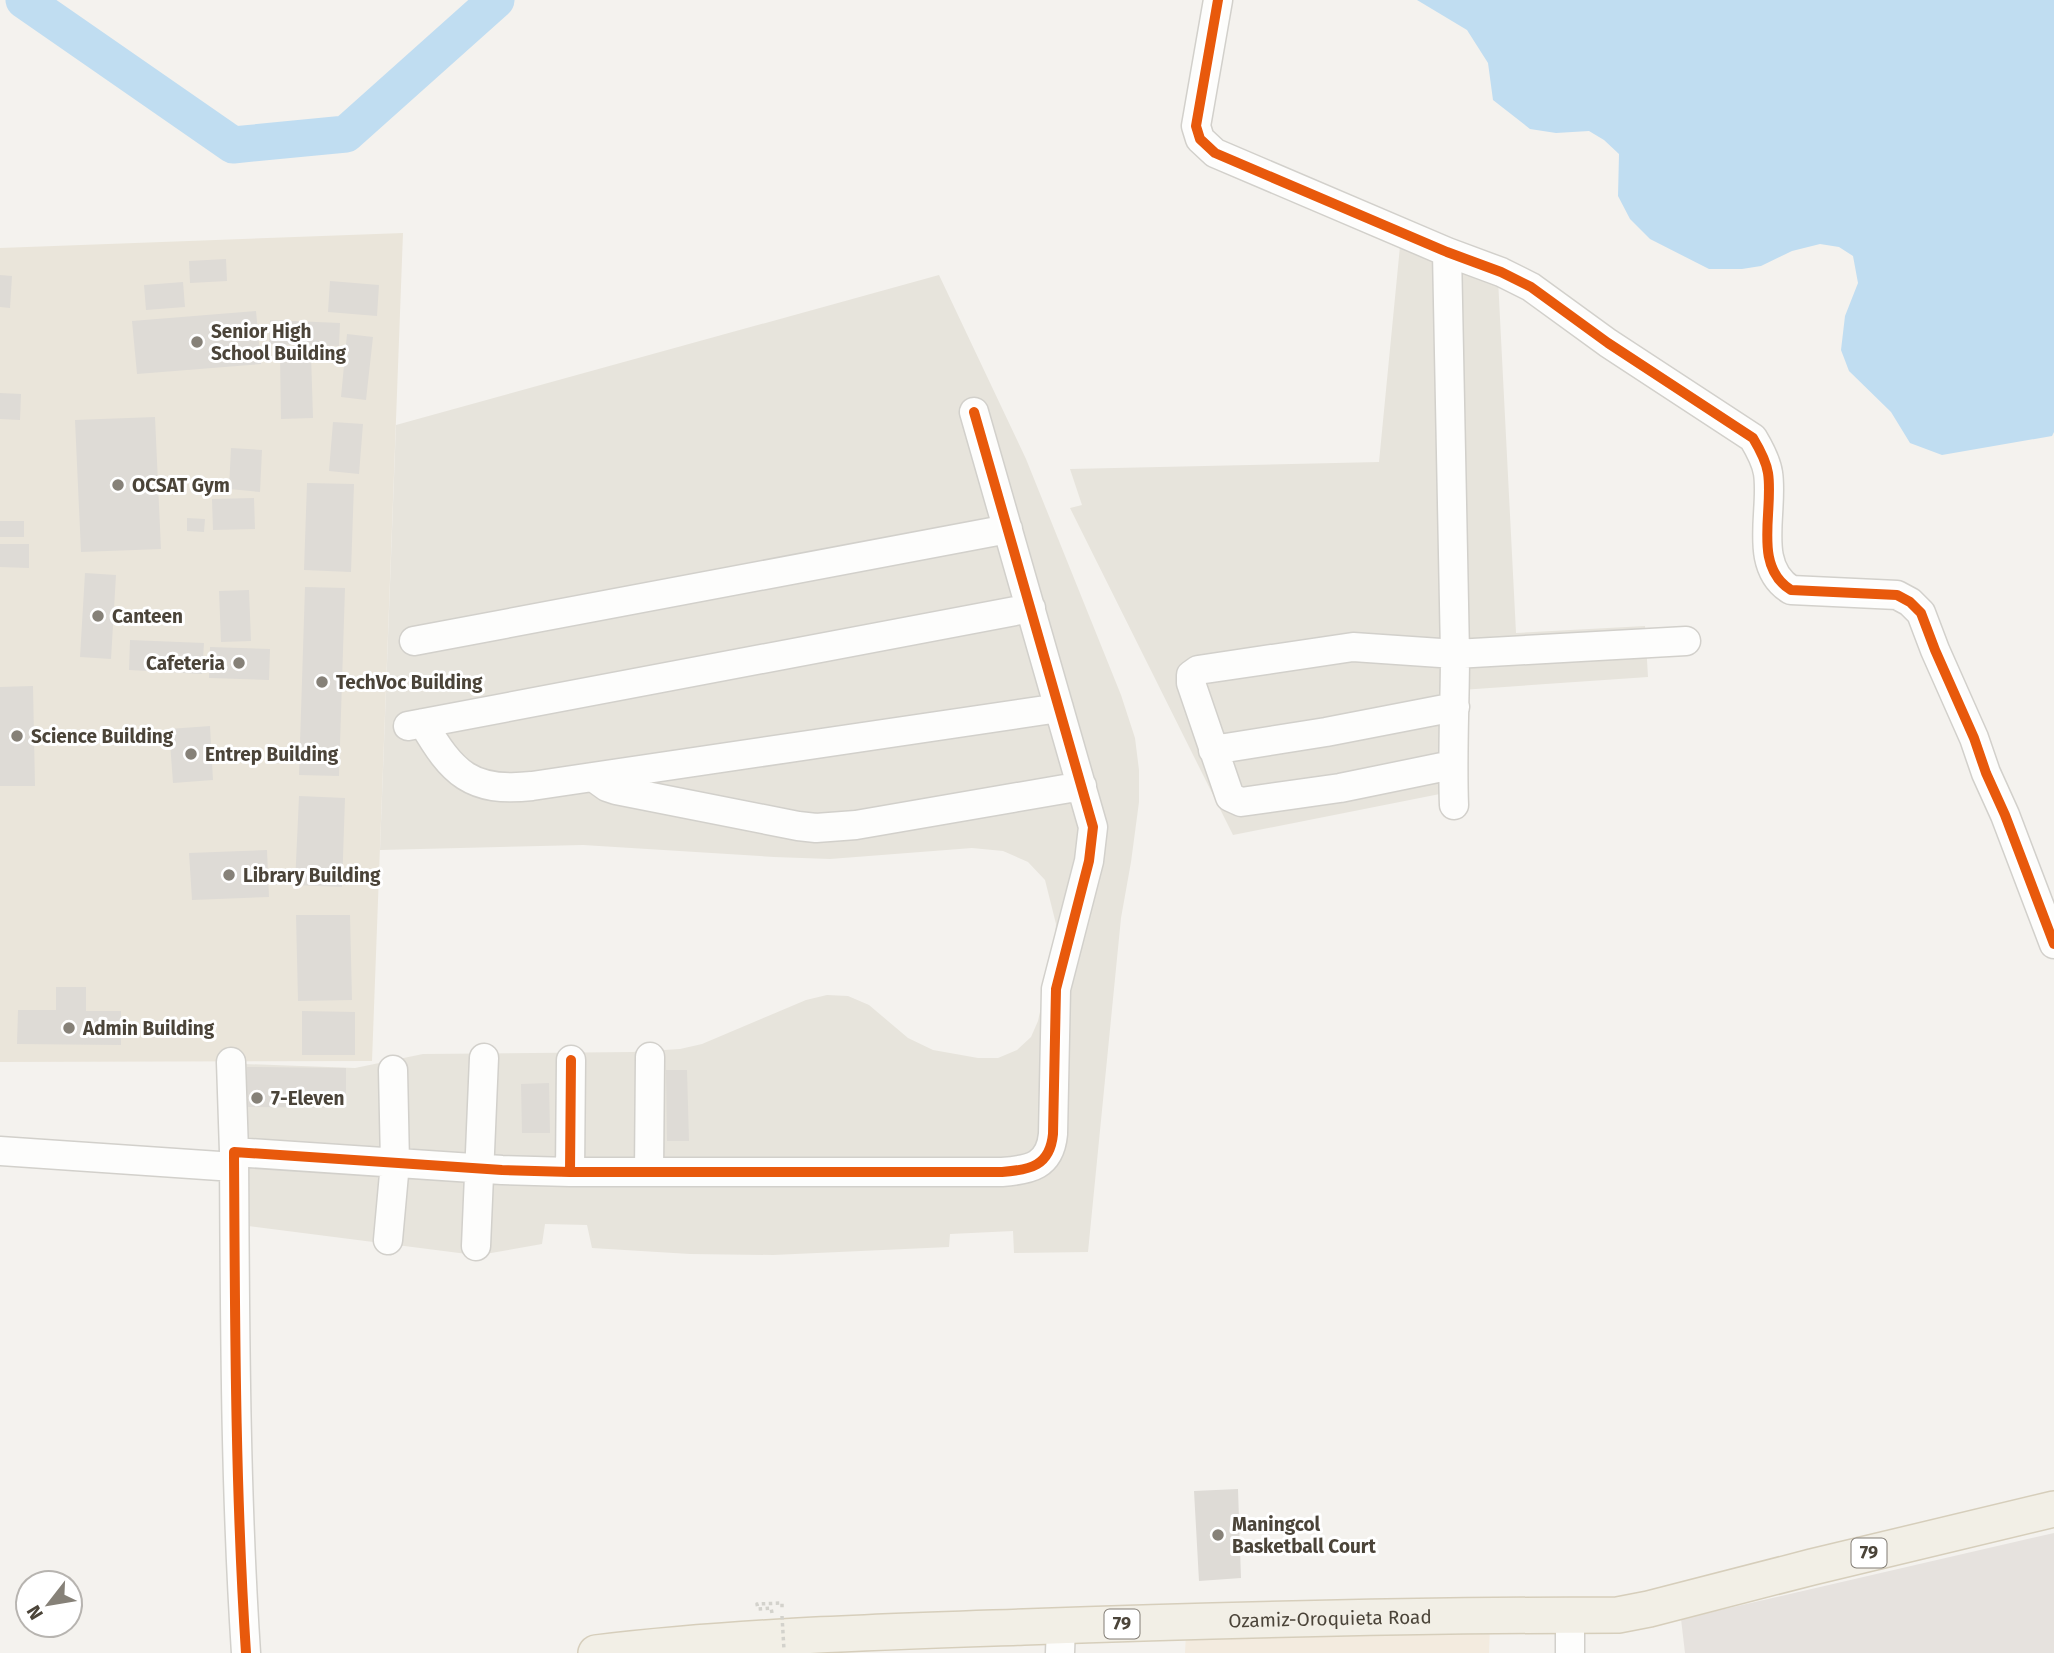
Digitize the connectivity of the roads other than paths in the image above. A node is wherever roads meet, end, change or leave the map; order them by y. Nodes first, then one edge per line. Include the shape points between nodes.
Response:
1 (1218, 0) edge
2 (1447, 252) junction
3 (974, 411) dead end
4 (1008, 529) junction
5 (1031, 608) junction
6 (414, 641) dead end
7 (1686, 641) dead end
8 (1455, 654) junction
9 (1455, 707) junction
10 (1059, 708) junction
11 (1213, 750) junction
12 (1452, 765) junction
13 (593, 777) junction
14 (1082, 786) junction
15 (1454, 805) dead end
16 (2054, 944) edge
17 (650, 1056) dead end
18 (484, 1058) dead end
19 (571, 1060) dead end
20 (231, 1062) dead end
21 (393, 1070) dead end
22 (0, 1151) edge
23 (234, 1159) junction
24 (395, 1163) junction
25 (478, 1168) junction
26 (570, 1172) junction
27 (649, 1172) junction
28 (388, 1240) dead end
29 (476, 1246) dead end
30 (2054, 1509) edge
31 (1570, 1615) junction
32 (1060, 1639) edge
33 (246, 1653) edge
34 (596, 1653) edge
35 (1570, 1653) edge

1 - 2 street via 1196,126 1200,139 1215,153
2 - 8 street
2 - 16 street via 1531,287 1608,344 1753,438 1768,473 1768,554 1781,584 1791,590 1897,595 1921,613
3 - 4 street
4 - 5 street
4 - 6 street
5 - 10 street
5 - 13 street via 415,724 464,776 490,787
7 - 8 street
8 - 9 street
8 - 11 street via 1353,647 1198,670 1191,675 1191,683
9 - 11 street
9 - 12 street
10 - 13 street
10 - 14 street
11 - 12 street via 1230,797 1241,802
12 - 15 street
13 - 14 street via 616,790 816,828
14 - 27 street via 1093,827 1092,849 1056,989 1053,1134 1046,1158 1025,1170 1002,1172
17 - 27 street
18 - 25 street
19 - 26 street
20 - 23 street
21 - 24 street
22 - 23 street
23 - 24 street
23 - 33 street
24 - 25 street
24 - 28 street
25 - 26 street
25 - 29 street
26 - 27 street
30 - 31 main road, Ozamiz-Oroquieta Road / 79 via 1648,1609 1618,1615
31 - 32 main road, Ozamiz-Oroquieta Road / 79 via 1420,1616
31 - 35 street
32 - 34 main road, Ozamiz-Oroquieta Road / 79 via 824,1634

